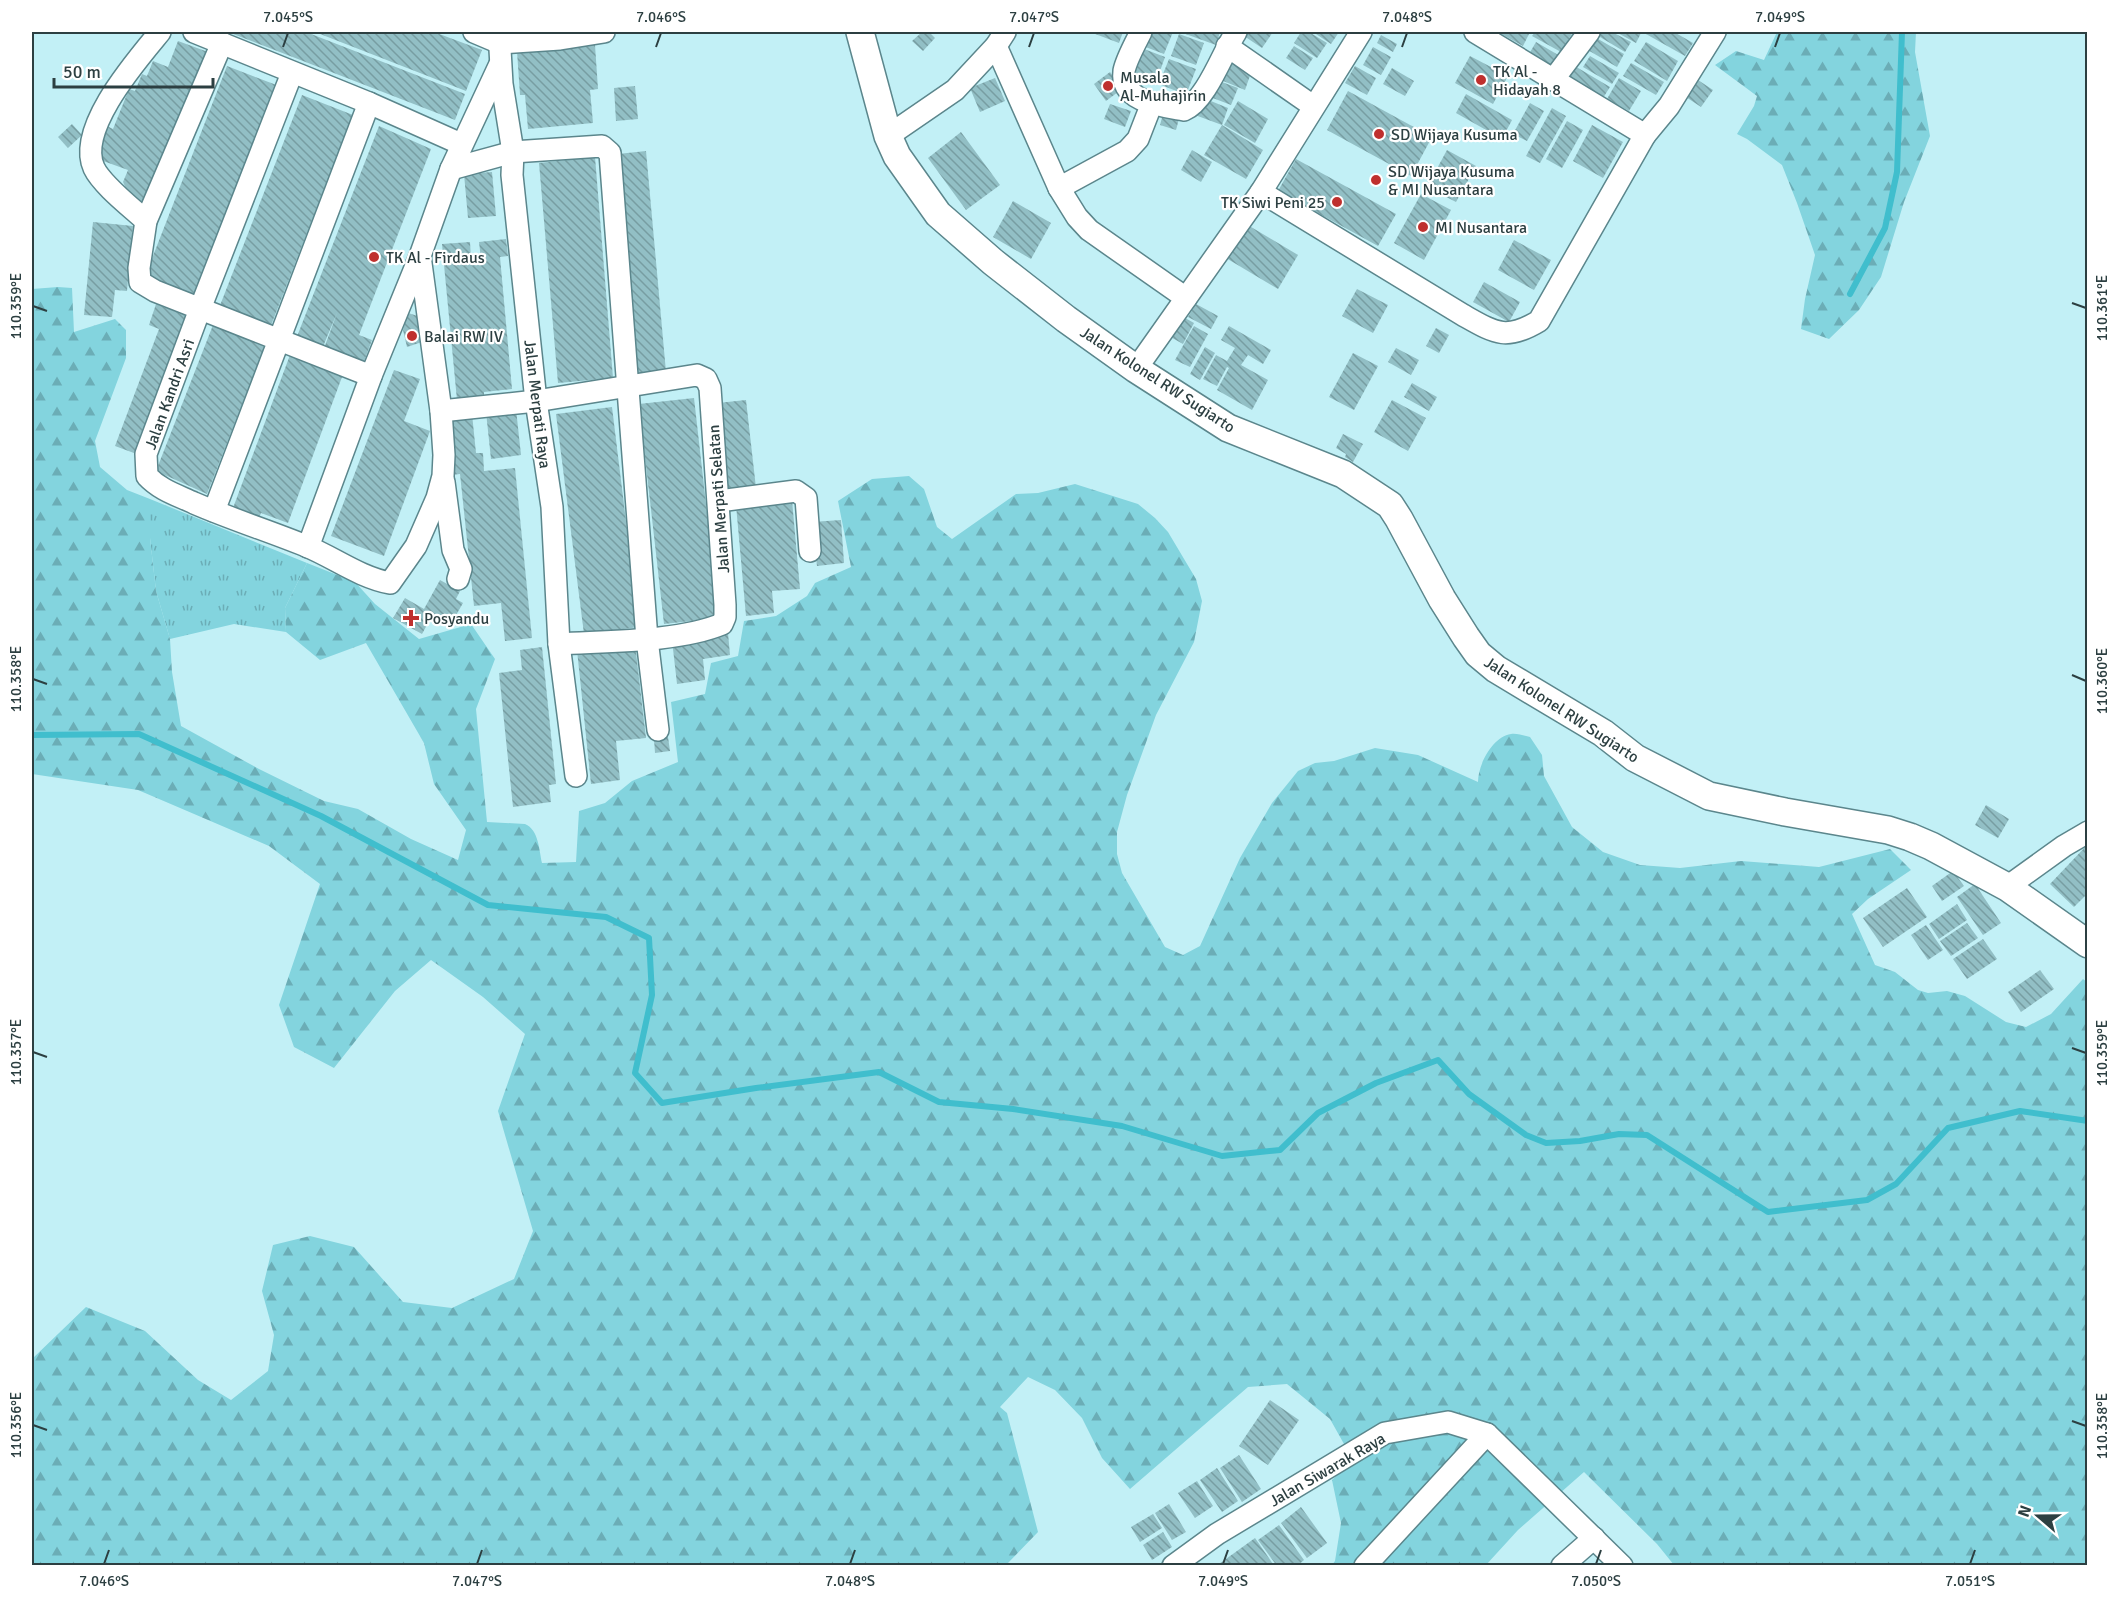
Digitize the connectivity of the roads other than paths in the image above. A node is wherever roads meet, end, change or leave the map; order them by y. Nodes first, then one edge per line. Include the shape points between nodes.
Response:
1 (160, 32) edge
2 (194, 32) edge
3 (474, 32) edge
4 (604, 32) edge
5 (861, 32) edge
6 (1141, 32) edge
7 (1361, 32) edge
8 (1479, 32) edge
9 (1589, 32) edge
10 (1715, 32) edge
11 (1000, 39) edge
12 (1231, 39) edge
13 (222, 43) junction
14 (500, 46) edge
15 (292, 73) junction
16 (1553, 80) junction
17 (369, 103) junction
18 (1152, 103) junction
19 (1313, 106) junction
20 (1645, 135) junction
21 (888, 136) junction
22 (461, 144) junction
23 (513, 152) junction
24 (451, 169) junction
25 (1059, 188) junction
26 (1261, 192) junction
27 (146, 221) junction
28 (420, 256) junction
29 (1186, 298) junction
30 (200, 309) junction
31 (278, 339) junction
32 (1136, 369) junction
33 (370, 376) junction
34 (627, 387) junction
35 (536, 400) junction
36 (441, 411) junction
37 (443, 476) junction
38 (719, 501) junction
39 (214, 512) junction
40 (308, 546) junction
41 (810, 551) dead end
42 (458, 579) dead end
43 (647, 639) junction
44 (559, 644) junction
45 (658, 730) dead end
46 (576, 776) dead end
47 (2088, 832) edge
48 (2007, 888) junction
49 (2088, 944) edge
50 (1487, 1434) junction
51 (1594, 1538) junction
52 (1173, 1566) edge
53 (1365, 1566) edge
54 (1562, 1566) edge
55 (1622, 1566) edge

1 - 27 street via 117,84 91,139 90,151 98,176
2 - 13 street
3 - 14 street
4 - 14 street
5 - 21 main road, Jalan Kolonel RW Sugiarto
6 - 18 street via 1124,71 1126,88 1136,98
7 - 19 street
8 - 16 street
9 - 16 street
10 - 20 street via 1669,106
11 - 21 street via 955,90
11 - 25 street
12 - 18 street via 1200,96 1189,108
12 - 19 street
13 - 15 street
13 - 27 street
14 - 22 street, Jalan Kandri Asri
14 - 23 street, Jalan Merpati Raya
15 - 17 street
15 - 30 street, Jalan Kandri Asri
16 - 20 street
17 - 22 street
17 - 31 street
18 - 25 street via 1138,139 1127,152
19 - 26 street
20 - 26 street via 1539,321 1525,330 1495,333
21 - 32 main road, Jalan Kolonel RW Sugiarto via 897,156 939,214 993,262
22 - 24 street, Jalan Kandri Asri
23 - 24 street
23 - 34 street via 602,146 610,153
23 - 35 street, Jalan Merpati Raya via 512,175
24 - 28 street, Jalan Kandri Asri
25 - 29 street via 1089,230
26 - 29 street
27 - 30 street via 140,282
28 - 33 street, Jalan Kandri Asri
28 - 36 street, Jalan Kandri Asri
29 - 32 street
30 - 31 street
30 - 39 street, Jalan Kandri Asri via 146,454 146,467 147,476 157,487
31 - 33 street
31 - 39 street
32 - 48 main road, Jalan Kolonel RW Sugiarto via 1228,428 1343,474 1390,505 1442,599 1478,654 1496,669 1603,733 1635,758 1709,796 1910,837
33 - 40 street, Jalan Kandri Asri
34 - 35 street, Jalan Merpati Selatan
34 - 38 street, Jalan Merpati Selatan via 698,375 708,381
34 - 43 street
35 - 36 street, Jalan Merpati Selatan
35 - 44 street, Jalan Merpati Raya via 552,507
36 - 37 street, Jalan Kandri Asri
37 - 40 street, Jalan Kandri Asri via 417,546 390,583 356,572
37 - 42 street via 453,550 461,568
38 - 41 street via 796,491 806,498
38 - 43 street, Jalan Merpati Selatan via 725,605 722,624
39 - 40 street, Jalan Kandri Asri
43 - 44 street, Jalan Merpati Selatan
43 - 45 street
44 - 46 street, Jalan Merpati Raya
47 - 48 street
48 - 49 main road, Jalan Kolonel RW Sugiarto
50 - 51 street, Jalan Siwarak Raya
50 - 52 street, Jalan Siwarak Raya via 1448,1422 1385,1434 1217,1534
50 - 53 street
51 - 54 street
51 - 55 street, Jalan Siwarak Raya

